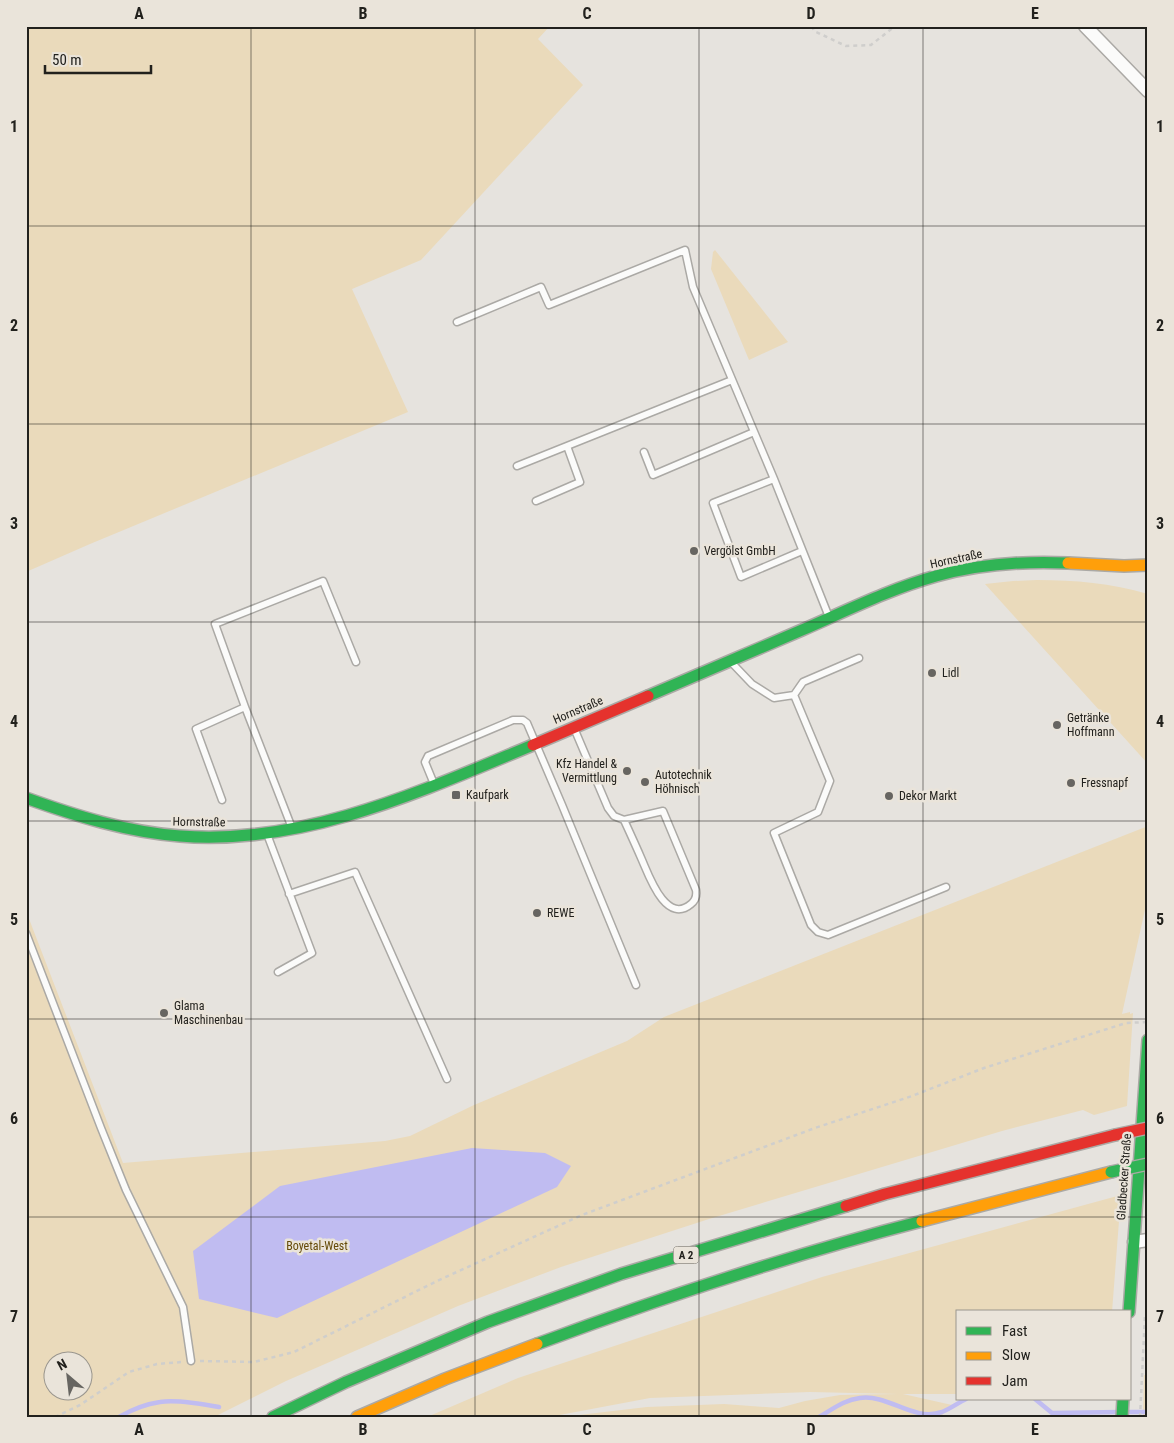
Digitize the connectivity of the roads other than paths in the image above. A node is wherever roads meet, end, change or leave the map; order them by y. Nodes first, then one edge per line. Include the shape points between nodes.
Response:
1 (1085, 26) edge
2 (1148, 91) edge
3 (458, 322) dead end
4 (732, 380) junction
5 (754, 432) junction
6 (567, 446) junction
7 (644, 452) dead end
8 (517, 466) dead end
9 (774, 479) junction
10 (536, 501) dead end
11 (802, 550) junction
12 (1148, 565) edge
13 (1135, 567) junction
14 (1148, 574) edge
15 (830, 618) junction
16 (859, 658) dead end
17 (730, 661) junction
18 (356, 662) dead end
19 (794, 695) junction
20 (245, 707) junction
21 (574, 727) junction
22 (536, 743) junction
23 (434, 785) junction
24 (26, 798) edge
25 (222, 800) dead end
26 (624, 820) junction
27 (293, 829) junction
28 (266, 833) junction
29 (946, 887) dead end
30 (290, 894) junction
31 (26, 934) edge
32 (278, 972) dead end
33 (636, 985) dead end
34 (1148, 1040) edge
35 (1148, 1045) edge
36 (447, 1079) dead end
37 (1148, 1128) edge
38 (1148, 1164) edge
39 (1148, 1240) edge
40 (1134, 1242) junction
41 (1129, 1310) edge
42 (191, 1361) road end
43 (1122, 1401) edge
44 (273, 1417) edge
45 (357, 1417) edge
46 (1122, 1417) edge

1 - 2 street
3 - 4 lane via 540,286 549,305 685,250 694,287
4 - 5 lane
4 - 6 lane
5 - 7 lane via 653,475
5 - 9 lane
6 - 8 lane
6 - 10 lane via 580,482
9 - 11 lane
9 - 11 lane via 713,503 741,576
11 - 15 lane
12 - 13 main road, Hornstraße
13 - 14 main road, Hornstraße
13 - 15 main road, Hornstraße via 1038,562 991,565 937,576
15 - 17 main road, Hornstraße
16 - 19 lane via 803,682
17 - 19 lane via 752,684 774,698
17 - 21 main road, Hornstraße
18 - 20 lane via 323,581 215,624
19 - 29 lane via 830,781 818,812 774,833 811,925 828,935
20 - 25 lane via 196,729
20 - 27 lane
21 - 22 main road, Hornstraße
21 - 26 lane via 608,808 614,816
22 - 23 main road, Hornstraße
22 - 23 lane via 527,723 514,720 428,756 425,762
22 - 33 lane
23 - 27 main road, Hornstraße via 368,809
24 - 28 main road, Hornstraße via 88,820 127,829 205,837
26 - 26 lane via 663,811 696,890 693,903 678,909 668,905 656,891
27 - 28 main road, Hornstraße
28 - 30 lane
30 - 32 lane via 312,953
30 - 36 lane via 355,872
31 - 42 lane via 126,1190 183,1307
34 - 35 main road, Gladbecker Straße
35 - 40 main road, Gladbecker Straße
37 - 44 main road, A 2, bridge via 885,1194 621,1274 488,1322 346,1382
38 - 45 main road, bridge via 914,1223 698,1287 441,1379
39 - 40 street
40 - 41 main road, Gladbecker Straße
43 - 46 main road

